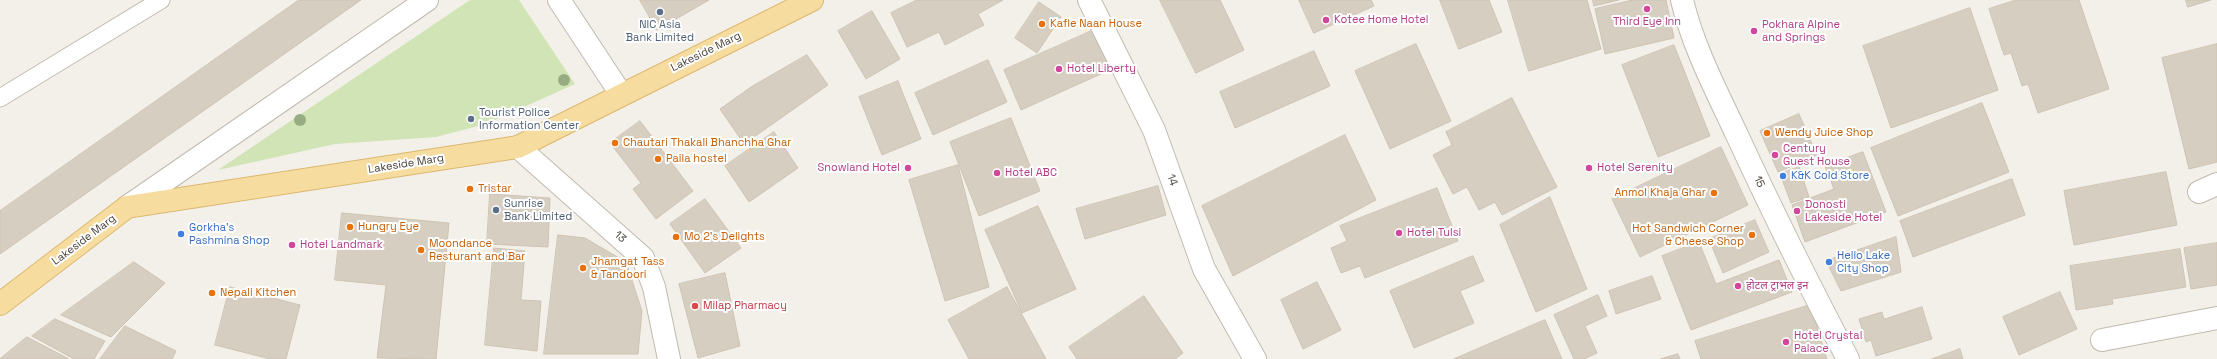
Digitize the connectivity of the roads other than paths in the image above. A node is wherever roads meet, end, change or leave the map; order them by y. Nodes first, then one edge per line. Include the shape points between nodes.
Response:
1 (161, 0) edge
2 (427, 0) edge
3 (559, 0) edge
4 (812, 0) edge
5 (1089, 0) edge
6 (1682, 0) edge
7 (621, 94) junction
8 (0, 98) edge
9 (518, 147) junction
10 (127, 207) junction
11 (0, 304) edge
12 (2217, 318) edge
13 (2102, 340) dead end
14 (669, 359) edge
15 (1256, 359) edge
16 (1848, 359) edge

1 - 8 lane
2 - 10 street
3 - 7 street
4 - 7 main road, Lakeside Marg
5 - 15 street, 14 / 14 via 1154,130 1204,269
6 - 16 street, 15 / 15 via 1703,59 1764,194
7 - 9 main road, Lakeside Marg
9 - 10 main road, Lakeside Marg
9 - 14 street, 13 / 13 via 643,258 654,287
10 - 11 main road, Lakeside Marg
12 - 13 street

